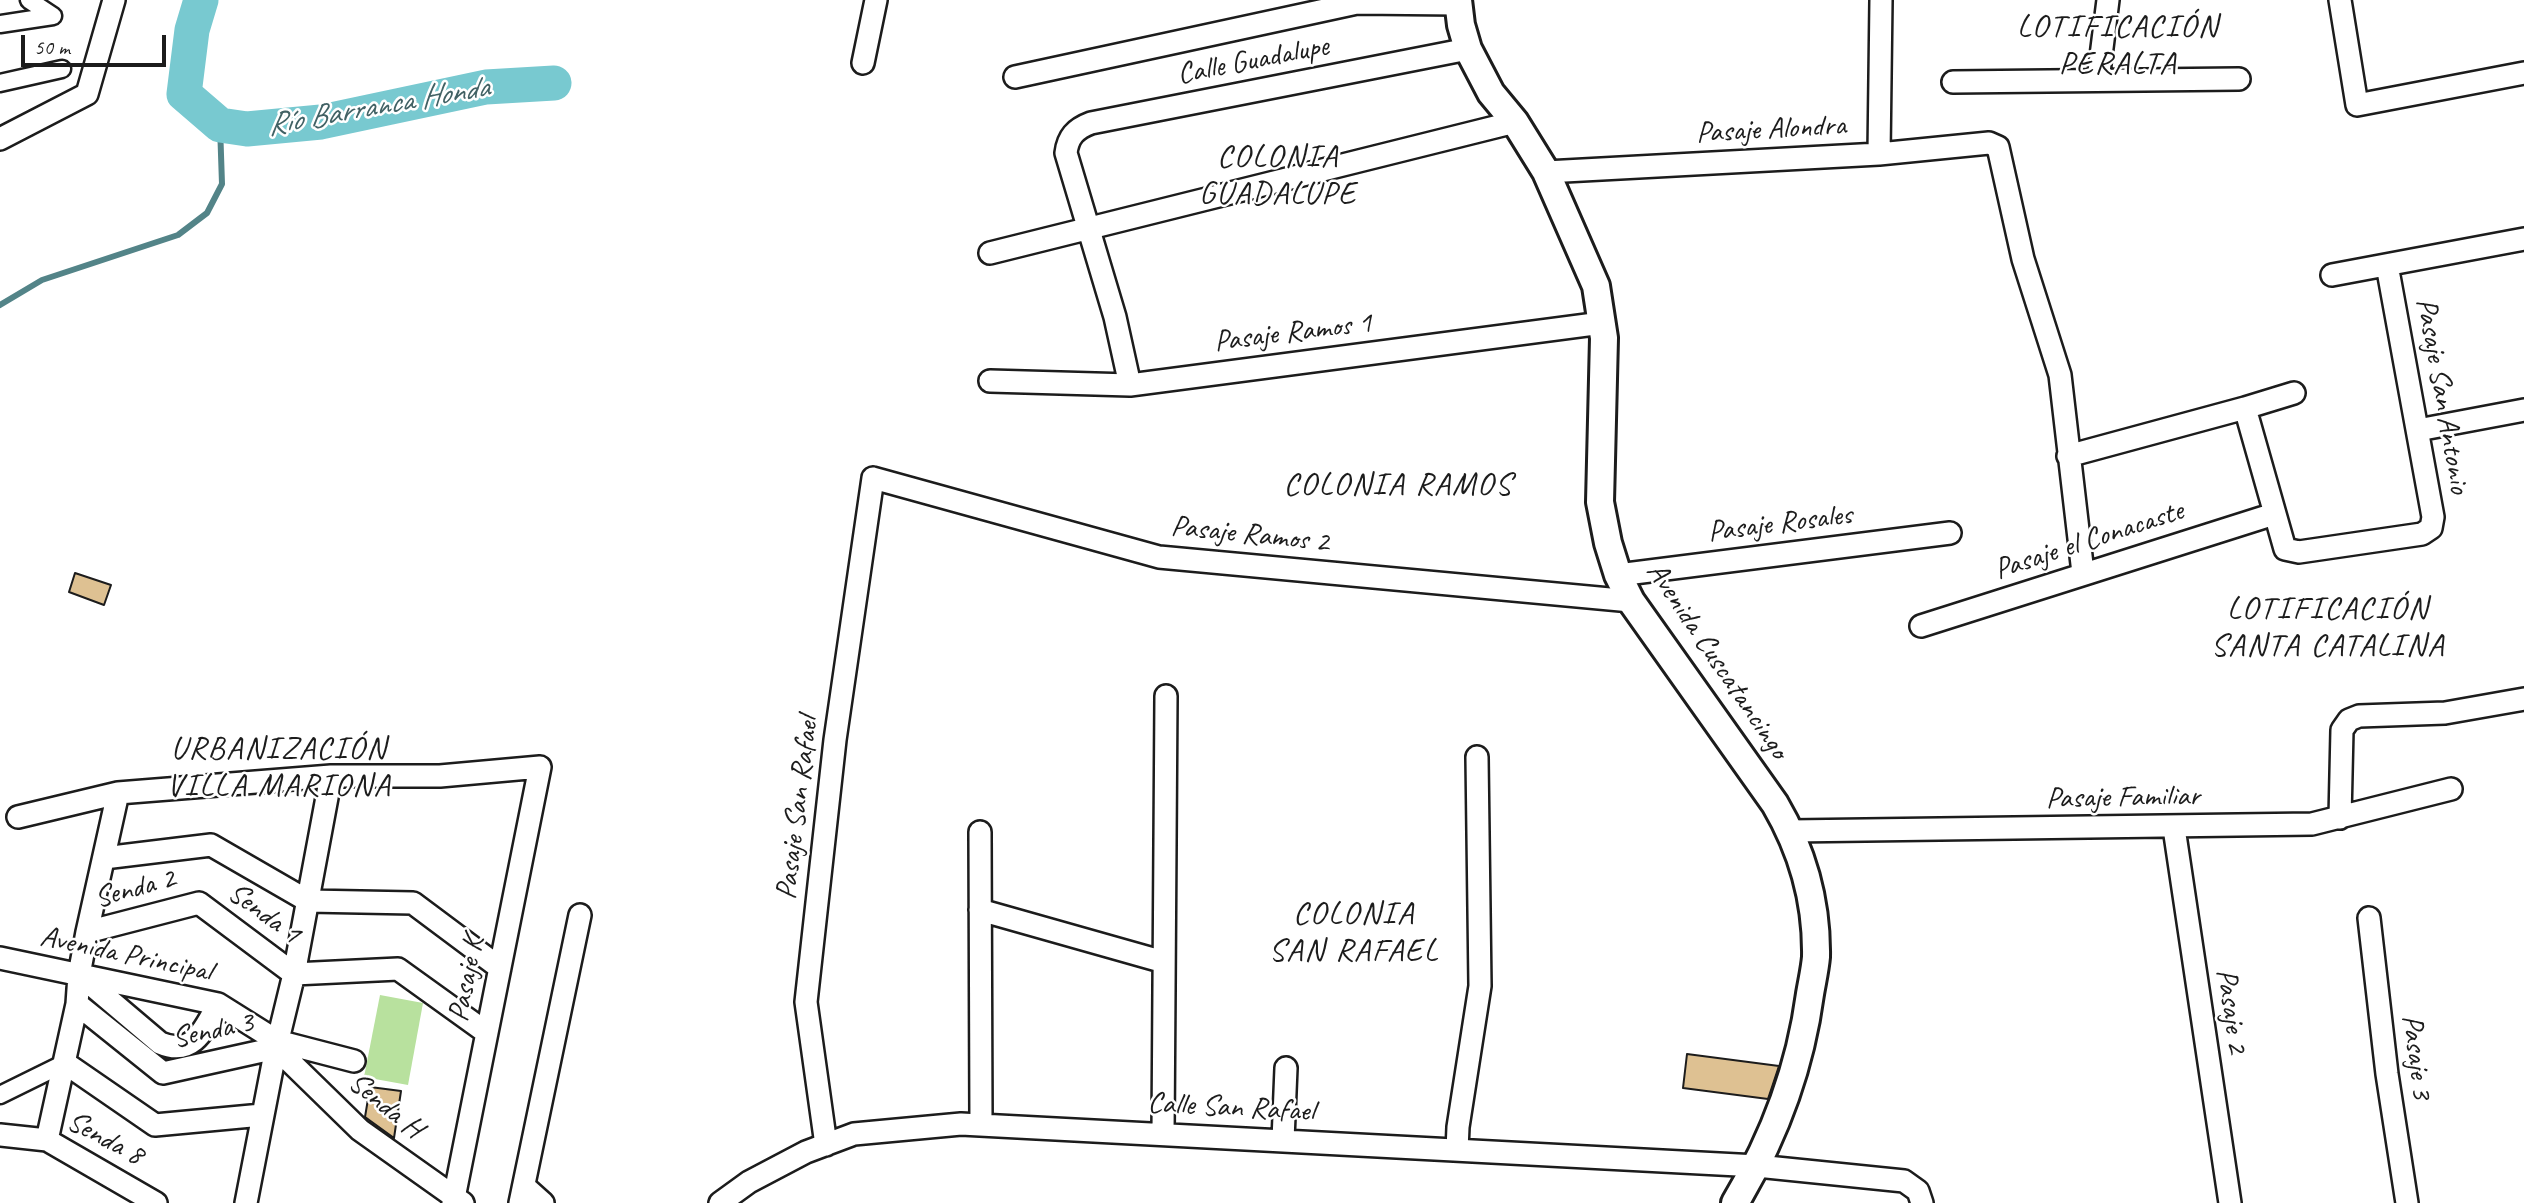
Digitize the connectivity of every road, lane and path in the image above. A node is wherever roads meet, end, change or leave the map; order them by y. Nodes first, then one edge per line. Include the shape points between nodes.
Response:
1 (29, 0) edge
2 (114, 0) edge
3 (876, 0) edge
4 (1881, 0) edge
5 (2108, 0) edge
6 (2340, 0) edge
7 (1458, 2) edge
8 (0, 24) edge
9 (1468, 49) junction
10 (863, 63) dead end
11 (62, 69) dead end
12 (2524, 73) edge
13 (1015, 78) dead end
14 (2239, 79) dead end
15 (2098, 80) junction
16 (1953, 82) dead end
17 (0, 83) edge
18 (1515, 122) junction
19 (35, 129) dead end
20 (2, 137) edge
21 (1879, 154) junction
22 (1545, 172) junction
23 (1088, 229) junction
24 (2524, 239) edge
25 (990, 253) dead end
26 (2387, 265) junction
27 (2332, 275) dead end
28 (1602, 323) junction
29 (990, 381) dead end
30 (1130, 384) junction
31 (2294, 393) dead end
32 (2245, 408) junction
33 (2524, 410) edge
34 (2418, 430) junction
35 (2068, 456) junction
36 (873, 478) joint
37 (2274, 514) junction
38 (1950, 533) dead end
39 (2082, 573) junction
40 (1618, 575) junction
41 (1631, 601) junction
42 (1922, 626) dead end
43 (1166, 696) dead end
44 (2524, 699) edge
45 (1477, 757) dead end
46 (331, 776) junction
47 (2452, 789) dead end
48 (118, 793) junction
49 (18, 817) dead end
50 (2340, 818) junction
51 (2174, 828) junction
52 (1791, 831) junction
53 (980, 832) dead end
54 (104, 858) junction
55 (307, 901) junction
56 (198, 903) joint
57 (980, 910) junction
58 (580, 915) dead end
59 (2369, 918) dead end
60 (87, 932) junction
61 (0, 958) edge
62 (1164, 962) junction
63 (500, 968) junction
64 (294, 974) junction
65 (79, 975) junction
66 (77, 1004) junction
67 (218, 1004) junction
68 (487, 1032) junction
69 (276, 1044) junction
70 (354, 1061) dead end
71 (65, 1063) junction
72 (1286, 1068) dead end
73 (0, 1095) edge
74 (262, 1115) junction
75 (981, 1124) junction
76 (1163, 1134) junction
77 (0, 1135) edge
78 (47, 1140) junction
79 (1283, 1140) junction
80 (826, 1145) junction
81 (1457, 1150) junction
82 (1757, 1166) junction
83 (522, 1195) edge
84 (148, 1197) edge
85 (457, 1201) edge
86 (246, 1203) edge
87 (543, 1203) edge
88 (720, 1203) edge
89 (1735, 1203) edge
90 (1922, 1203) edge
91 (2230, 1203) edge
92 (2407, 1203) edge

1 - 8 street via 53,16
2 - 20 street via 87,94
3 - 10 street
4 - 21 street
5 - 15 street
6 - 12 street via 2357,105
7 - 9 street, Avenida Cuscatancingo
7 - 13 street via 1357,4
9 - 18 street, Avenida Cuscatancingo via 1492,93
9 - 23 street, Calle Guadalupe via 1078,128 1066,153
11 - 17 street
14 - 15 street
15 - 16 street
18 - 22 street, Avenida Cuscatancingo
18 - 23 street
19 - 20 street
21 - 22 street, Pasaje Alondra
21 - 35 street, Pasaje Alondra via 1989,143 1998,147 2023,259 2060,375
22 - 28 street, Avenida Cuscatancingo via 1596,286
23 - 25 street
23 - 30 street
24 - 26 street
26 - 27 street
26 - 34 street, Pasaje San Antonio
28 - 30 street, Pasaje Ramos 1
28 - 40 street, Avenida Cuscatancingo via 1600,502
29 - 30 street, Pasaje Ramos 1
31 - 32 street
32 - 35 street
32 - 37 street
33 - 34 street
34 - 37 street, Pasaje San Antonio via 2434,517 2431,528 2422,534 2299,552 2285,549
35 - 39 street
36 - 41 street, Pasaje Ramos 2 via 1158,557
36 - 80 street, Pasaje San Rafael via 835,740 806,1002
37 - 39 street, Pasaje el Conacaste
38 - 40 street, Pasaje Rosales
39 - 42 street, Pasaje el Conacaste
40 - 41 street, Avenida Cuscatancingo
41 - 52 street, Avenida Cuscatancingo
43 - 62 street
44 - 50 street via 2445,713 2348,720 2342,730
45 - 81 street via 1480,986
46 - 48 street
46 - 55 street
46 - 63 street, Pasaje K via 440,776 540,767
47 - 50 street, Pasaje Familiar
48 - 49 street
48 - 54 street
50 - 51 street, Pasaje Familiar via 2312,824
51 - 52 street, Pasaje Familiar
51 - 91 street, Pasaje 2
52 - 82 street, Avenida Cuscatancingo via 1810,889 1816,957 1791,1084
53 - 57 street
54 - 55 street via 211,845
54 - 60 street
55 - 63 street via 413,903
55 - 64 street
56 - 60 street, Senda 2
56 - 64 street, Senda 1
57 - 62 street
57 - 75 street
58 - 83 street
59 - 92 street, Pasaje 3
60 - 65 street
61 - 65 street, Avenida Principal
62 - 76 street
63 - 68 street, Pasaje K
64 - 68 street via 398,969
64 - 69 street
65 - 66 street
65 - 67 street, Avenida Principal
65 - 67 street, Senda 3 via 170,1047 195,1041
66 - 69 street, Senda 3 via 163,1073
66 - 71 street
67 - 69 street, Avenida Principal
68 - 85 street, Pasaje K
69 - 70 street, Avenida Principal
69 - 74 street
69 - 85 street, Senda H via 360,1130
71 - 73 street
71 - 74 street via 155,1125
71 - 78 street
72 - 79 street
74 - 86 street
75 - 76 street, Calle San Rafael
75 - 80 street, Calle San Rafael via 854,1134
76 - 79 street, Calle San Rafael
77 - 78 street, Senda 8
78 - 84 street, Senda 8
79 - 81 street, Calle San Rafael
80 - 88 street, Calle San Rafael via 749,1182
81 - 82 street, Calle San Rafael
82 - 89 street, Avenida Cuscatancingo
82 - 90 street via 1904,1181 1918,1191
83 - 87 street

